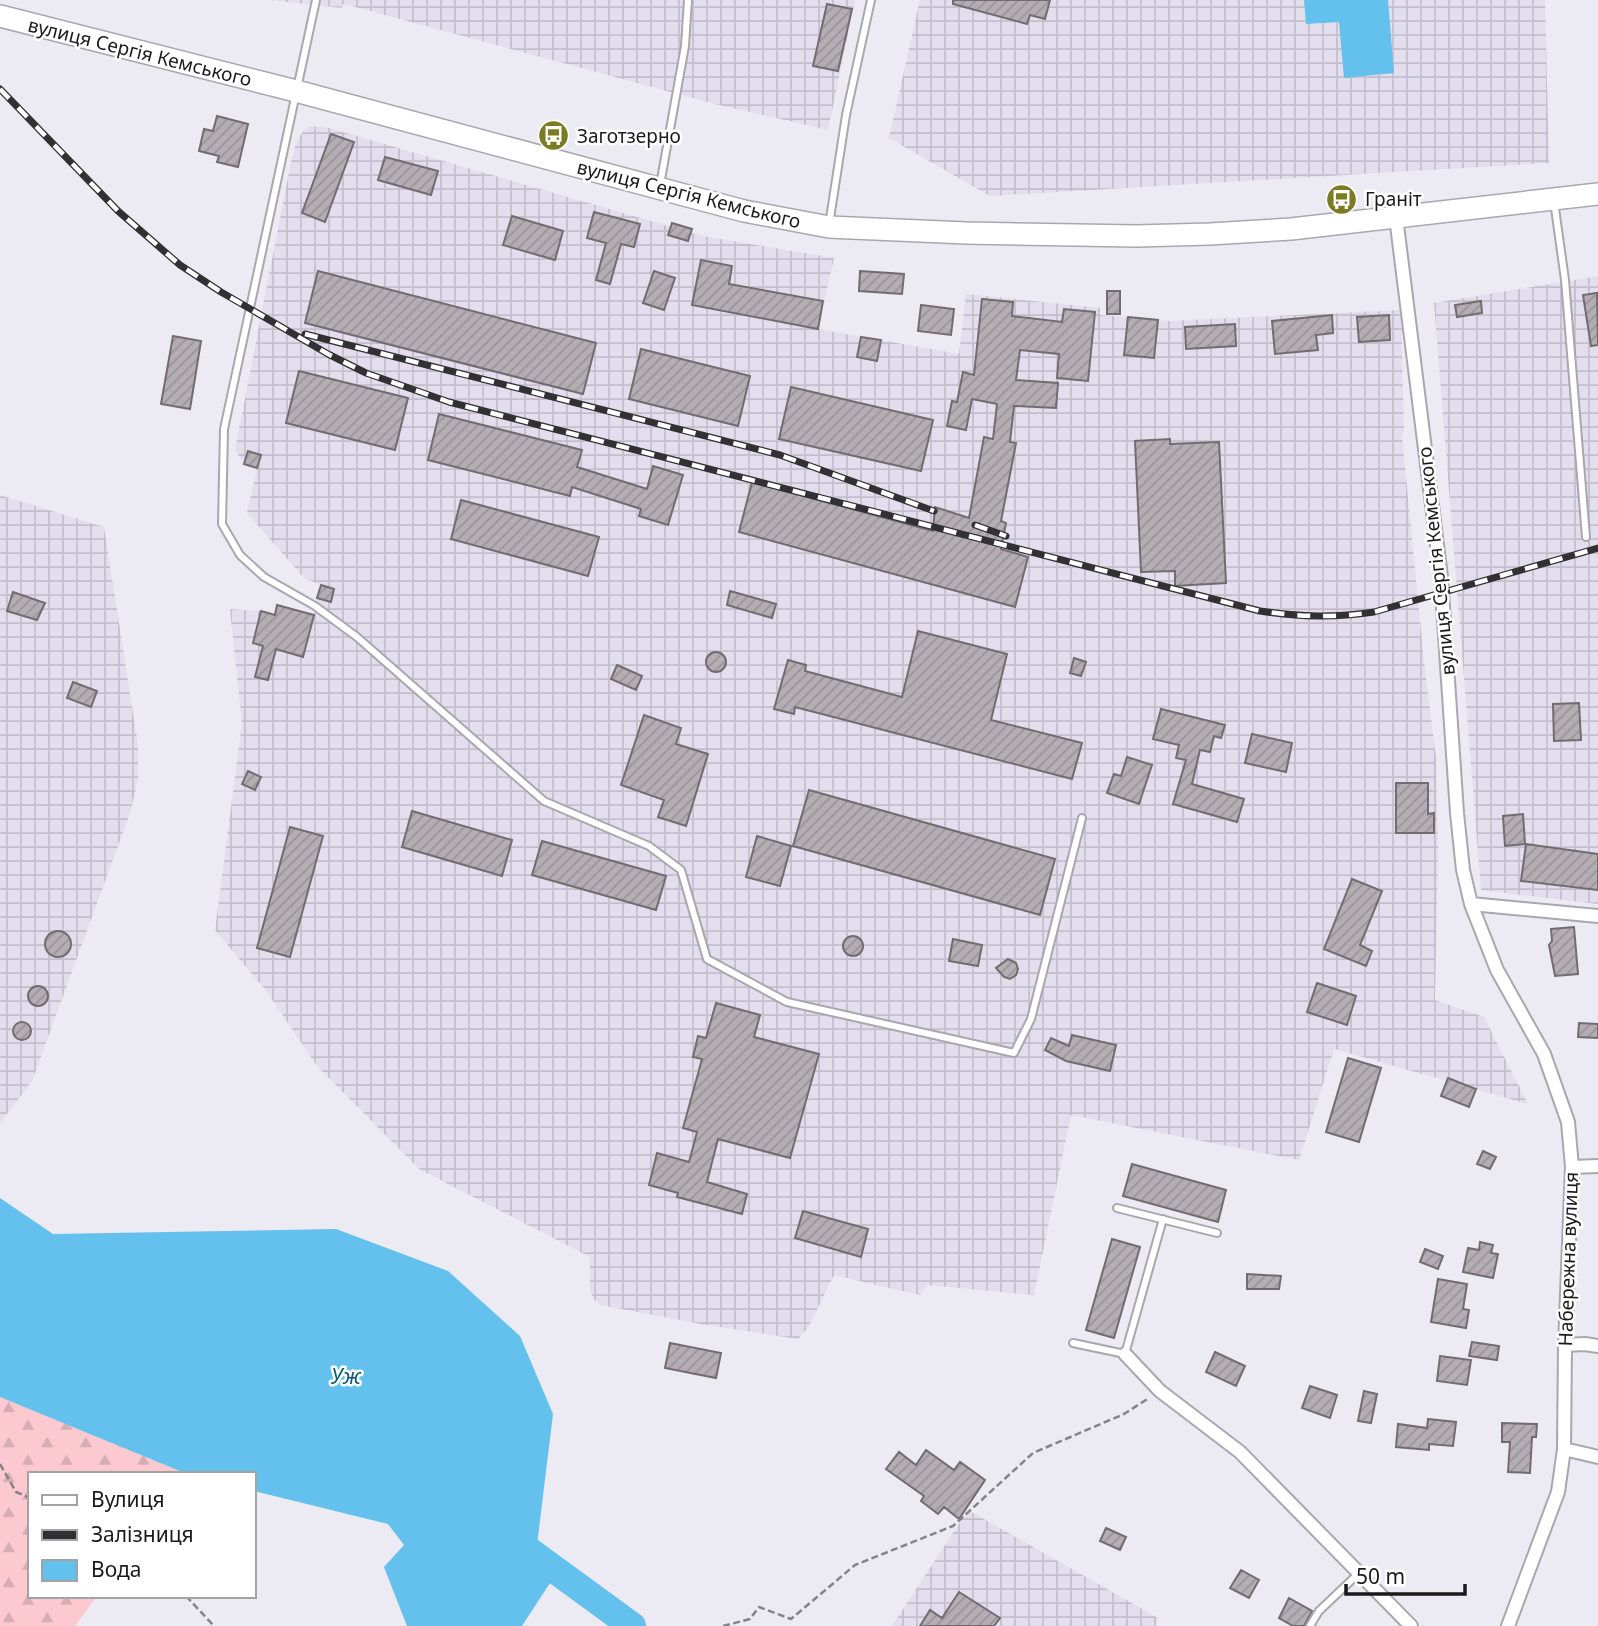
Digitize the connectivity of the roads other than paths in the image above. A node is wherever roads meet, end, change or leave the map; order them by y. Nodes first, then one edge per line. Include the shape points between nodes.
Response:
1 (316, 0) edge
2 (688, 0) edge
3 (871, 0) edge
4 (0, 16) edge
5 (296, 91) junction
6 (660, 188) junction
7 (1598, 194) edge
8 (1553, 199) junction
9 (1396, 217) junction
10 (829, 226) junction
11 (1586, 537) dead end
12 (1082, 818) dead end
13 (1471, 904) junction
14 (1598, 916) edge
15 (1598, 1166) edge
16 (1572, 1167) junction
17 (1117, 1208) dead end
18 (1163, 1219) junction
19 (1216, 1233) dead end
20 (1073, 1343) dead end
21 (1565, 1345) junction
22 (1598, 1346) edge
23 (1125, 1354) junction
24 (1564, 1449) junction
25 (1598, 1457) edge
26 (1358, 1574) junction
27 (1310, 1626) edge
28 (1411, 1626) edge
29 (1508, 1626) edge

1 - 5 lane
2 - 6 lane via 685,46
3 - 10 lane via 846,114
4 - 5 highway, вулиця Сергія Кемського
5 - 6 highway, вулиця Сергія Кемського
5 - 12 lane via 224,429 222,524 240,555 264,577 316,606 357,637 544,802 649,846 681,870 707,959 787,1002 1014,1053 1031,1020
6 - 10 highway, вулиця Сергія Кемського via 744,211
7 - 8 highway, вулиця Сергія Кемського
8 - 9 highway, вулиця Сергія Кемського
8 - 11 lane via 1566,280
9 - 10 highway, вулиця Сергія Кемського via 1291,229 1136,236
9 - 13 street, вулиця Сергія Кемського via 1441,577 1457,813
13 - 14 street
13 - 16 street, Набережна вулиця via 1497,970 1544,1054 1568,1122
15 - 16 street
16 - 21 street, Набережна вулиця
17 - 18 lane
18 - 19 lane
18 - 23 lane
20 - 23 lane
21 - 22 street
21 - 24 street, Набережна вулиця
23 - 26 street via 1160,1391 1240,1452
24 - 25 street
24 - 29 street, Набережна вулиця via 1558,1492
26 - 27 lane via 1319,1611
26 - 28 street

